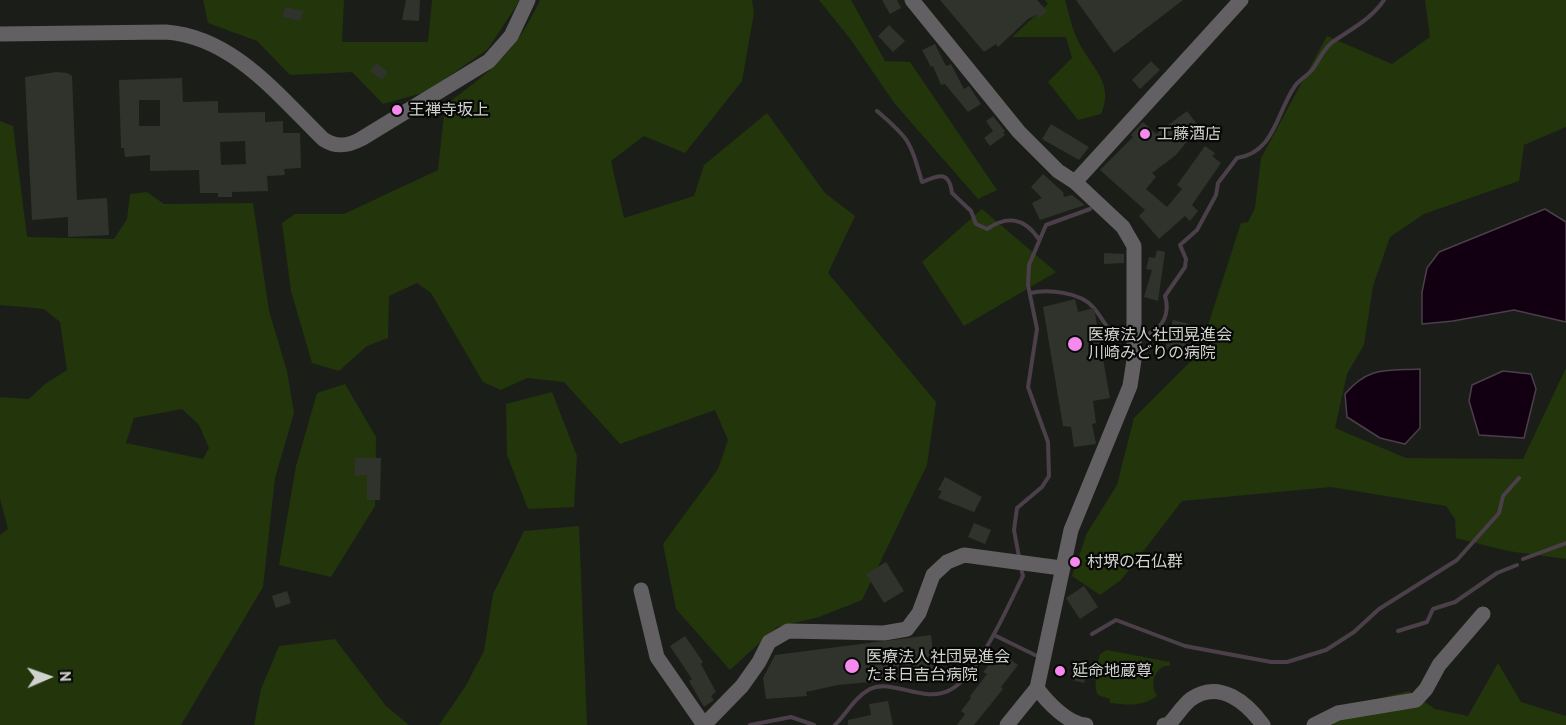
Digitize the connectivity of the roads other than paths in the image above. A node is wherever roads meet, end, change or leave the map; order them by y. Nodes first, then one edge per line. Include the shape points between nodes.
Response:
1 (528, 0) edge
2 (912, 0) edge
3 (1241, 0) edge
4 (0, 34) edge
5 (1075, 182) junction
6 (1061, 568) junction
7 (641, 590) dead end
8 (1483, 614) dead end
9 (1037, 688) junction
10 (1007, 725) edge
11 (1086, 725) edge
12 (1164, 725) edge
13 (1263, 725) edge
14 (1314, 725) edge

1 - 4 street via 511,36 489,61 361,139 342,145 323,139 236,57 190,35
2 - 5 street via 1019,132 1058,171
3 - 5 street
5 - 6 street via 1123,227 1134,246 1134,360 1125,404 1071,530
6 - 7 street via 964,555 933,574 919,613 907,629 884,633 788,631 769,642 742,686 704,725 657,657
6 - 9 street
8 - 14 street via 1438,665 1426,690 1416,700 1338,713
9 - 10 street
9 - 11 street via 1046,701
12 - 13 street via 1192,699 1212,692 1240,699

